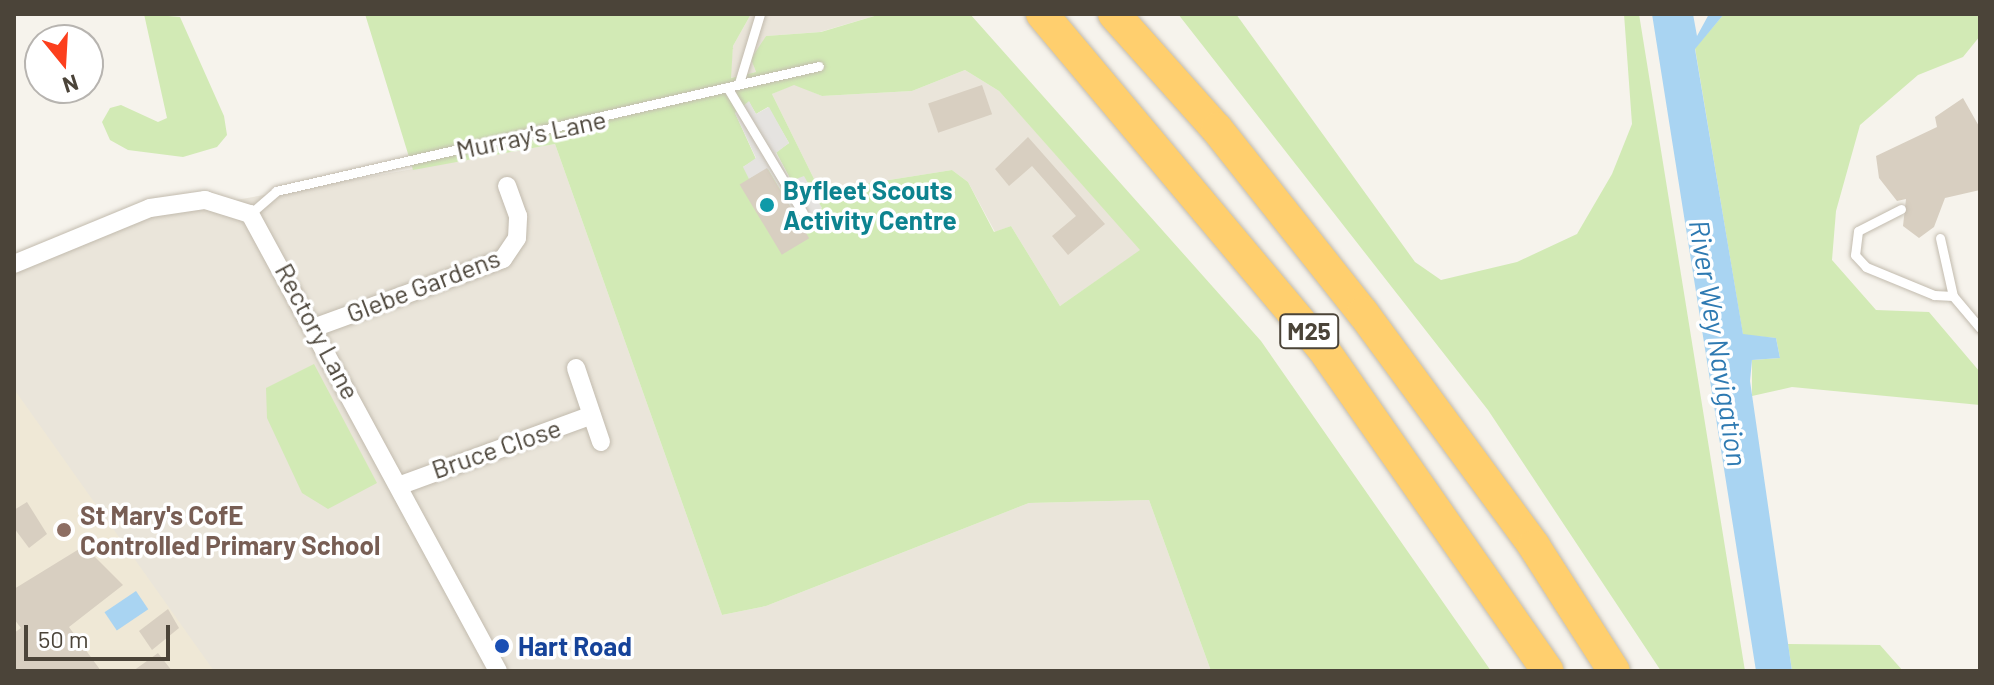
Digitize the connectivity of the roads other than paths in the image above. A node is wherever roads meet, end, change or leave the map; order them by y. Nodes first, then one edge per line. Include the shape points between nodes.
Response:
1 (760, 14) edge
2 (1042, 14) edge
3 (1114, 14) edge
4 (819, 66) dead end
5 (739, 83) junction
6 (727, 87) junction
7 (507, 186) dead end
8 (1901, 209) dead end
9 (803, 213) dead end
10 (250, 214) junction
11 (1940, 238) dead end
12 (14, 264) edge
13 (1953, 296) junction
14 (316, 327) junction
15 (1980, 328) edge
16 (576, 368) dead end
17 (592, 415) junction
18 (601, 442) dead end
19 (401, 485) junction
20 (498, 671) edge
21 (1548, 671) edge
22 (1614, 671) edge

1 - 5 lane
2 - 21 highway, M25 via 1321,346
3 - 22 highway, M25 via 1217,129 1363,313 1534,546
4 - 5 lane, Murray's Lane
5 - 6 lane, Murray's Lane
6 - 9 lane
6 - 10 lane, Murray's Lane via 276,191
7 - 14 street, Glebe Gardens via 518,216 517,238 503,259
8 - 13 lane via 1858,231 1855,255 1866,267 1934,295
10 - 12 street via 205,200 150,208
10 - 14 street, Rectory Lane
11 - 13 lane
13 - 15 lane
14 - 19 street, Rectory Lane
16 - 17 street, Bruce Close
17 - 18 street, Bruce Close
17 - 19 street, Bruce Close
19 - 20 street, Rectory Lane

